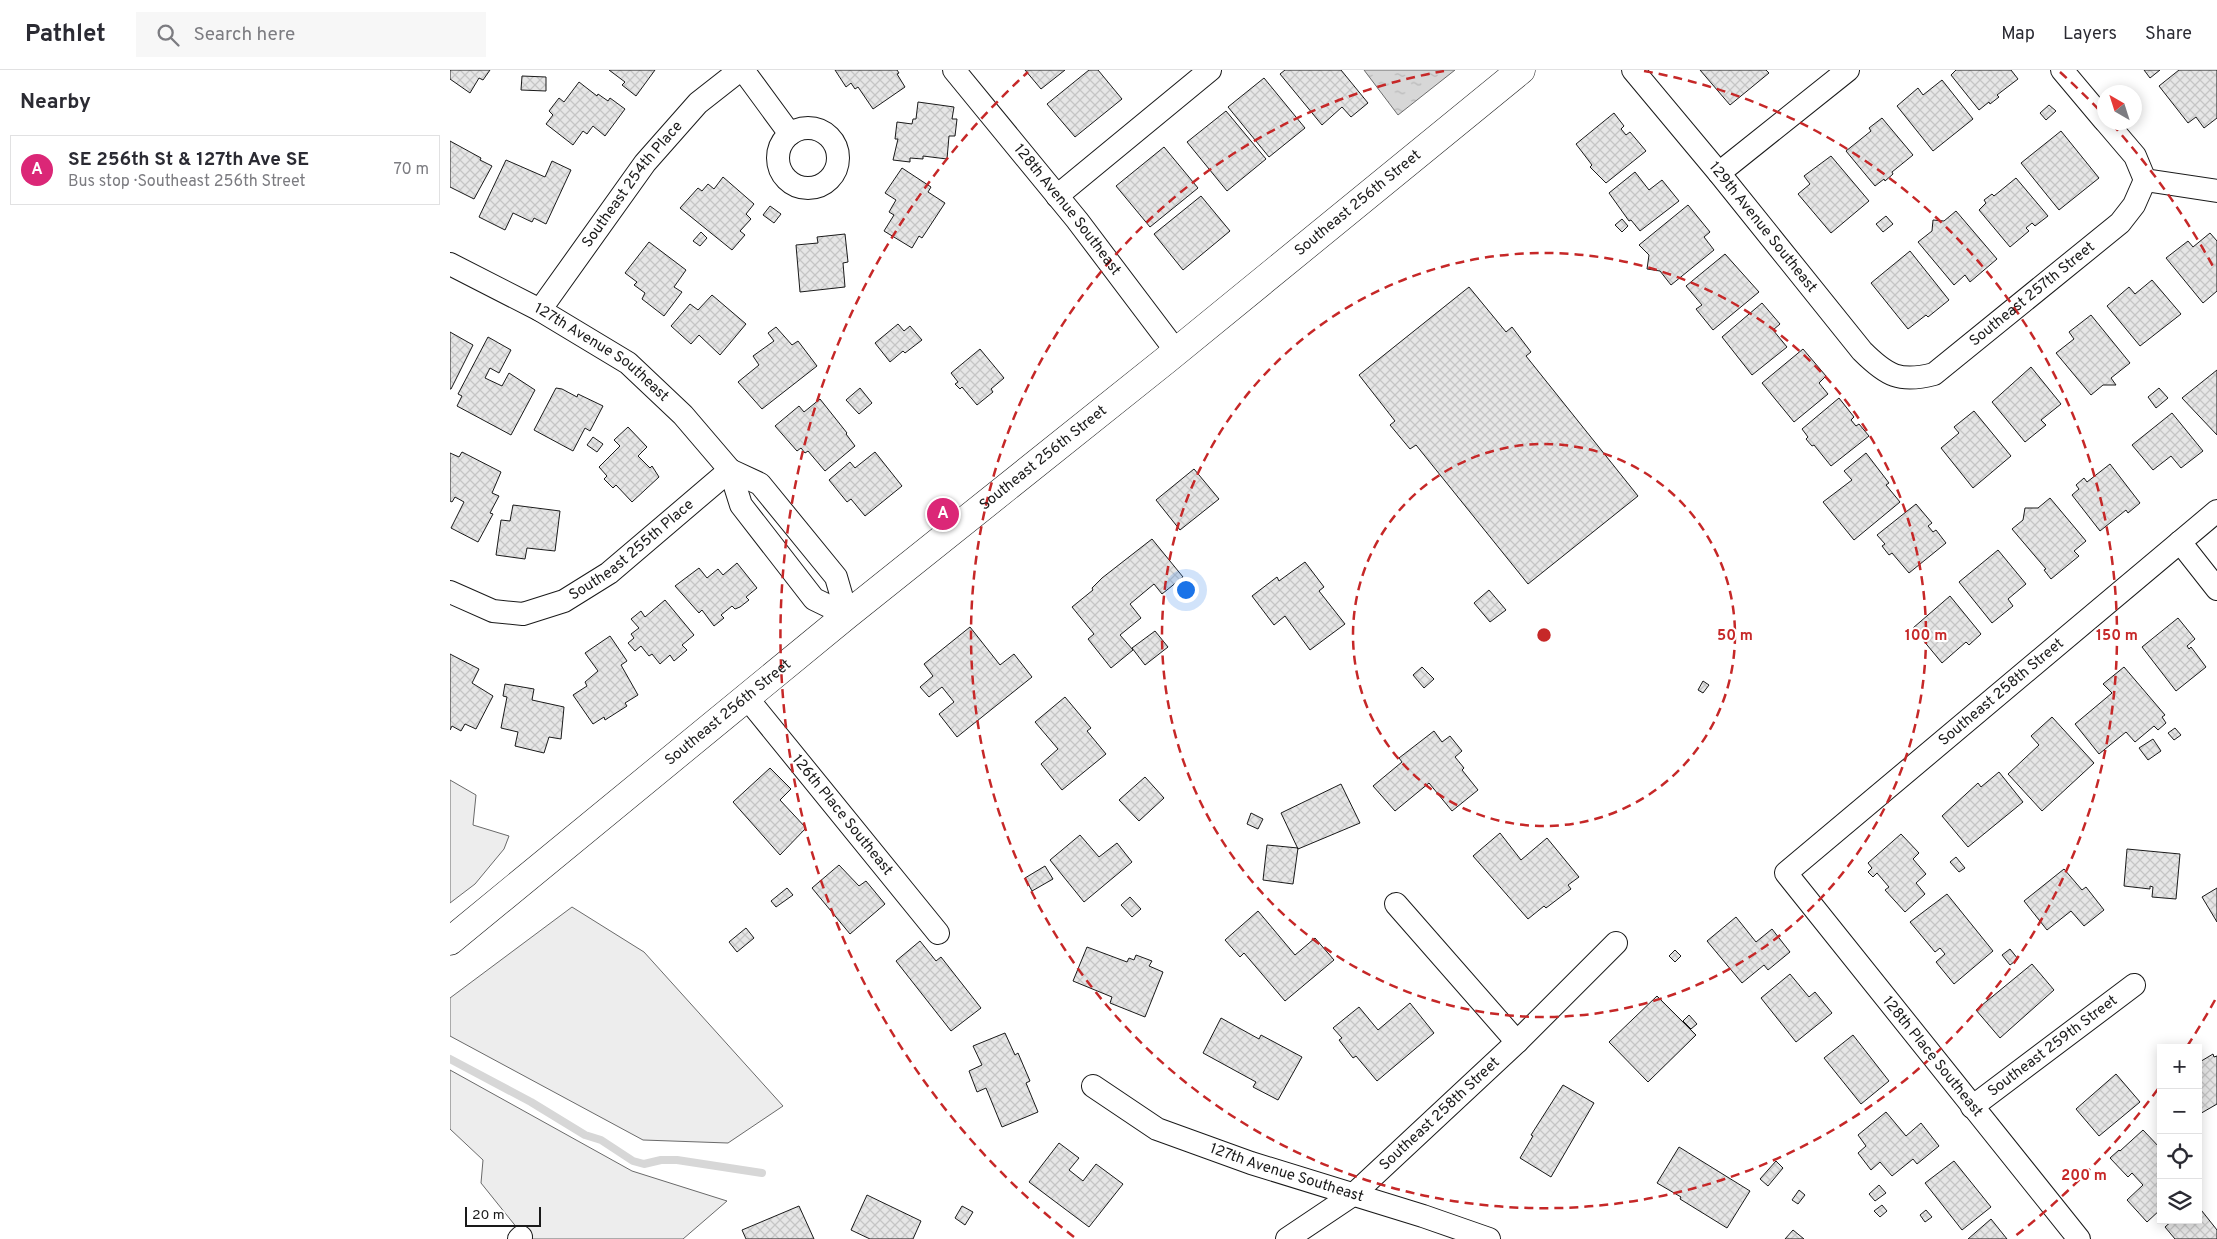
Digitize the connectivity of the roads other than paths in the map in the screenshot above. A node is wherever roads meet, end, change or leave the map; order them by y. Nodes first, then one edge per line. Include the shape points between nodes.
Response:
1 (741, 70) edge
2 (954, 70) edge
3 (1210, 70) edge
4 (1521, 70) edge
5 (1633, 70) edge
6 (1848, 70) edge
7 (2062, 70) edge
8 (2097, 112) edge
9 (2113, 130) edge
10 (790, 134) dead end
11 (1719, 173) junction
12 (2145, 180) junction
13 (2217, 191) edge
14 (1057, 196) junction
15 (450, 264) edge
16 (540, 310) junction
17 (1176, 351) junction
18 (1898, 377) joint
19 (730, 470) junction
20 (2217, 511) edge
21 (2180, 542) junction
22 (2217, 589) edge
23 (450, 592) edge
24 (846, 616) junction
25 (747, 698) junction
26 (1786, 873) joint
27 (1396, 904) dead end
28 (938, 933) dead end
29 (450, 941) edge
30 (1616, 943) dead end
31 (2134, 985) dead end
32 (1518, 1042) junction
33 (1093, 1086) dead end
34 (1972, 1107) junction
35 (1354, 1194) junction
36 (1287, 1239) edge
37 (1489, 1239) edge
38 (2079, 1239) edge

1 - 10 street
1 - 16 street, Southeast 254th Place via 698,104 645,163
2 - 14 street, 128th Avenue Southeast
3 - 14 street
4 - 17 main road, Southeast 256th Street
5 - 11 street, 129th Avenue Southeast
6 - 11 street
7 - 8 street
9 - 12 street via 2135,156
11 - 18 street, 129th Avenue Southeast via 1862,352 1880,369
12 - 13 street
12 - 18 street, Southeast 257th Street via 2134,205 2120,222 1934,374
14 - 17 street, 128th Avenue Southeast
15 - 16 street, 127th Avenue Southeast
16 - 19 street, 127th Avenue Southeast via 628,363 683,415
17 - 24 main road, Southeast 256th Street
19 - 23 street, Southeast 255th Place via 609,573 564,601 523,614 492,611
19 - 24 street, 127th Avenue Southeast via 741,505 814,599
19 - 24 street, 127th Avenue Southeast via 760,484 830,569 836,577
20 - 21 street, Southeast 258th Street
21 - 22 street
21 - 26 street, Southeast 258th Street
24 - 25 main road, Southeast 256th Street
25 - 28 street, 126th Place Southeast
25 - 29 main road, Southeast 256th Street
26 - 34 street, 128th Place Southeast
27 - 32 street
30 - 32 street, Southeast 258th Street
31 - 34 street, Southeast 259th Street
32 - 35 street, Southeast 258th Street
33 - 35 street, 127th Avenue Southeast via 1158,1129
34 - 38 street, 128th Place Southeast
35 - 36 street, Southeast 258th Street
35 - 37 street, 127th Avenue Southeast

